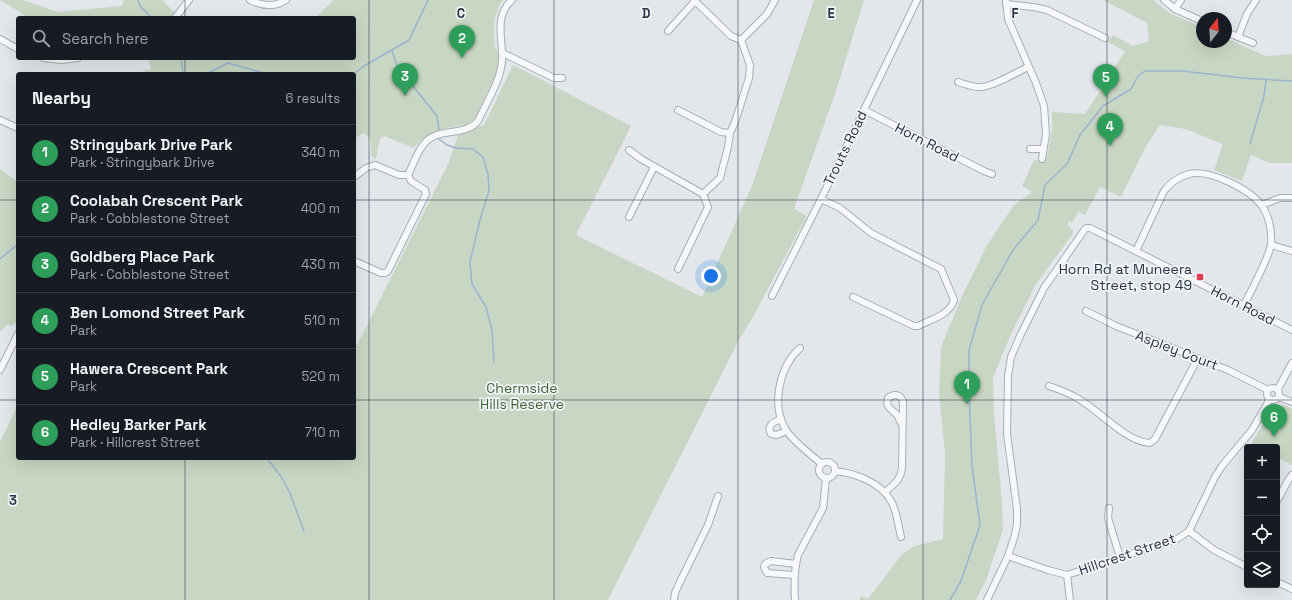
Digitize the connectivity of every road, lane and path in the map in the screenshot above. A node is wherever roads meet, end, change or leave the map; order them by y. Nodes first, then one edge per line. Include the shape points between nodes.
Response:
1 (189, 0) edge
2 (250, 0) edge
3 (286, 0) edge
4 (512, 0) edge
5 (695, 0) edge
6 (775, 0) edge
7 (917, 0) edge
8 (1164, 0) edge
9 (1181, 0) edge
10 (1256, 0) edge
11 (1006, 2) edge
12 (1176, 9) junction
13 (177, 16) edge
14 (1196, 18) edge
15 (668, 31) dead end
16 (1232, 34) edge
17 (1238, 37) junction
18 (1105, 38) dead end
19 (0, 40) edge
20 (741, 40) junction
21 (1253, 43) dead end
22 (16, 48) edge
23 (502, 53) junction
24 (1028, 67) junction
25 (562, 78) dead end
26 (958, 82) dead end
27 (678, 110) dead end
28 (864, 110) junction
29 (0, 120) edge
30 (16, 127) edge
31 (730, 134) junction
32 (1030, 149) dead end
33 (1043, 149) junction
34 (630, 150) dead end
35 (1042, 159) dead end
36 (654, 167) junction
37 (992, 174) dead end
38 (356, 175) edge
39 (408, 175) junction
40 (703, 194) junction
41 (1292, 198) edge
42 (821, 199) junction
43 (1262, 205) junction
44 (628, 217) dead end
45 (1271, 245) junction
46 (1136, 251) junction
47 (1292, 251) edge
48 (356, 262) edge
49 (678, 270) dead end
50 (772, 296) dead end
51 (853, 298) dead end
52 (1244, 305) junction
53 (1086, 311) dead end
54 (1292, 330) edge
55 (16, 338) edge
56 (800, 348) dead end
57 (1198, 358) junction
58 (1292, 363) edge
59 (0, 370) edge
60 (1049, 386) dead end
61 (1278, 389) junction
62 (1268, 390) junction
63 (1279, 397) junction
64 (1270, 399) junction
65 (1292, 402) edge
66 (781, 419) junction
67 (902, 424) dead end
68 (786, 431) junction
69 (822, 464) junction
70 (835, 471) junction
71 (1292, 475) edge
72 (826, 478) junction
73 (885, 492) junction
74 (1280, 495) edge
75 (718, 496) dead end
76 (1109, 508) dead end
77 (1189, 531) junction
78 (901, 537) dead end
79 (1008, 556) junction
80 (1120, 557) junction
81 (796, 564) junction
82 (1244, 565) edge
83 (1067, 575) junction
84 (794, 576) junction
85 (1280, 583) edge
86 (1292, 589) edge
87 (674, 600) edge
88 (795, 600) edge
89 (987, 600) edge
90 (1070, 600) edge

1 - 13 street
2 - 3 street via 271,6
4 - 23 street via 502,14
5 - 15 street
5 - 20 street via 731,36
6 - 20 street via 767,14
7 - 28 street, Trouts Road
8 - 12 street
9 - 12 street
10 - 17 street via 1246,14
11 - 18 street via 1047,10
11 - 24 street via 1008,18
12 - 14 street
16 - 17 street
17 - 21 street
19 - 22 street
20 - 31 street via 750,65 749,78
23 - 25 street via 554,78
23 - 39 street via 498,78 475,124 442,134 424,143
24 - 26 street via 981,87
24 - 33 street via 1044,106 1046,134
27 - 31 street
28 - 37 street, Horn Road
28 - 42 street, Trouts Road
29 - 30 street
31 - 40 street via 720,178
32 - 33 street
33 - 35 street
34 - 36 street
36 - 40 street
36 - 44 street
38 - 39 street via 375,165 399,175
39 - 48 street via 411,181 425,190 426,194 391,268 381,273
40 - 49 street via 708,207
41 - 43 street via 1280,198
42 - 50 street, Trouts Road
42 - 51 street via 840,208 871,233 941,269 954,300 949,310 914,326
43 - 45 street via 1270,226
43 - 46 street via 1240,187 1216,178 1198,174 1177,178 1164,191
45 - 47 street
45 - 52 street
46 - 52 street, Horn Road
46 - 79 street, Horn Road via 1087,228 1044,288 1011,356 1007,434 1017,509 1014,538
52 - 54 street, Horn Road
53 - 57 street, Aspley Court via 1116,326
55 - 59 street
56 - 66 street via 788,360 782,377 779,396
57 - 60 street via 1150,444 1139,441 1084,402
57 - 62 street, Aspley Court
58 - 61 street
61 - 62 street via 1272,387
61 - 63 street
62 - 64 street via 1267,396
63 - 64 street
63 - 65 street
64 - 77 street, Hillcrest Street via 1252,430 1215,477
66 - 68 street
66 - 68 street via 769,427 770,432 777,436
67 - 73 street via 901,473 898,480
68 - 69 street
69 - 70 street via 832,464
69 - 72 street via 820,472
70 - 72 street via 831,477
70 - 73 street via 858,476
71 - 74 street
72 - 81 street via 823,508 798,555
73 - 78 street via 894,507
75 - 87 street via 708,525 678,586
76 - 80 street via 1108,518
77 - 80 street, Hillcrest Street via 1176,539
77 - 82 street via 1214,550
79 - 83 street, Hillcrest Street
79 - 89 street
80 - 83 street, Hillcrest Street
81 - 84 street
81 - 84 street via 771,561 764,567 770,574
83 - 90 street
84 - 88 street
85 - 86 street

